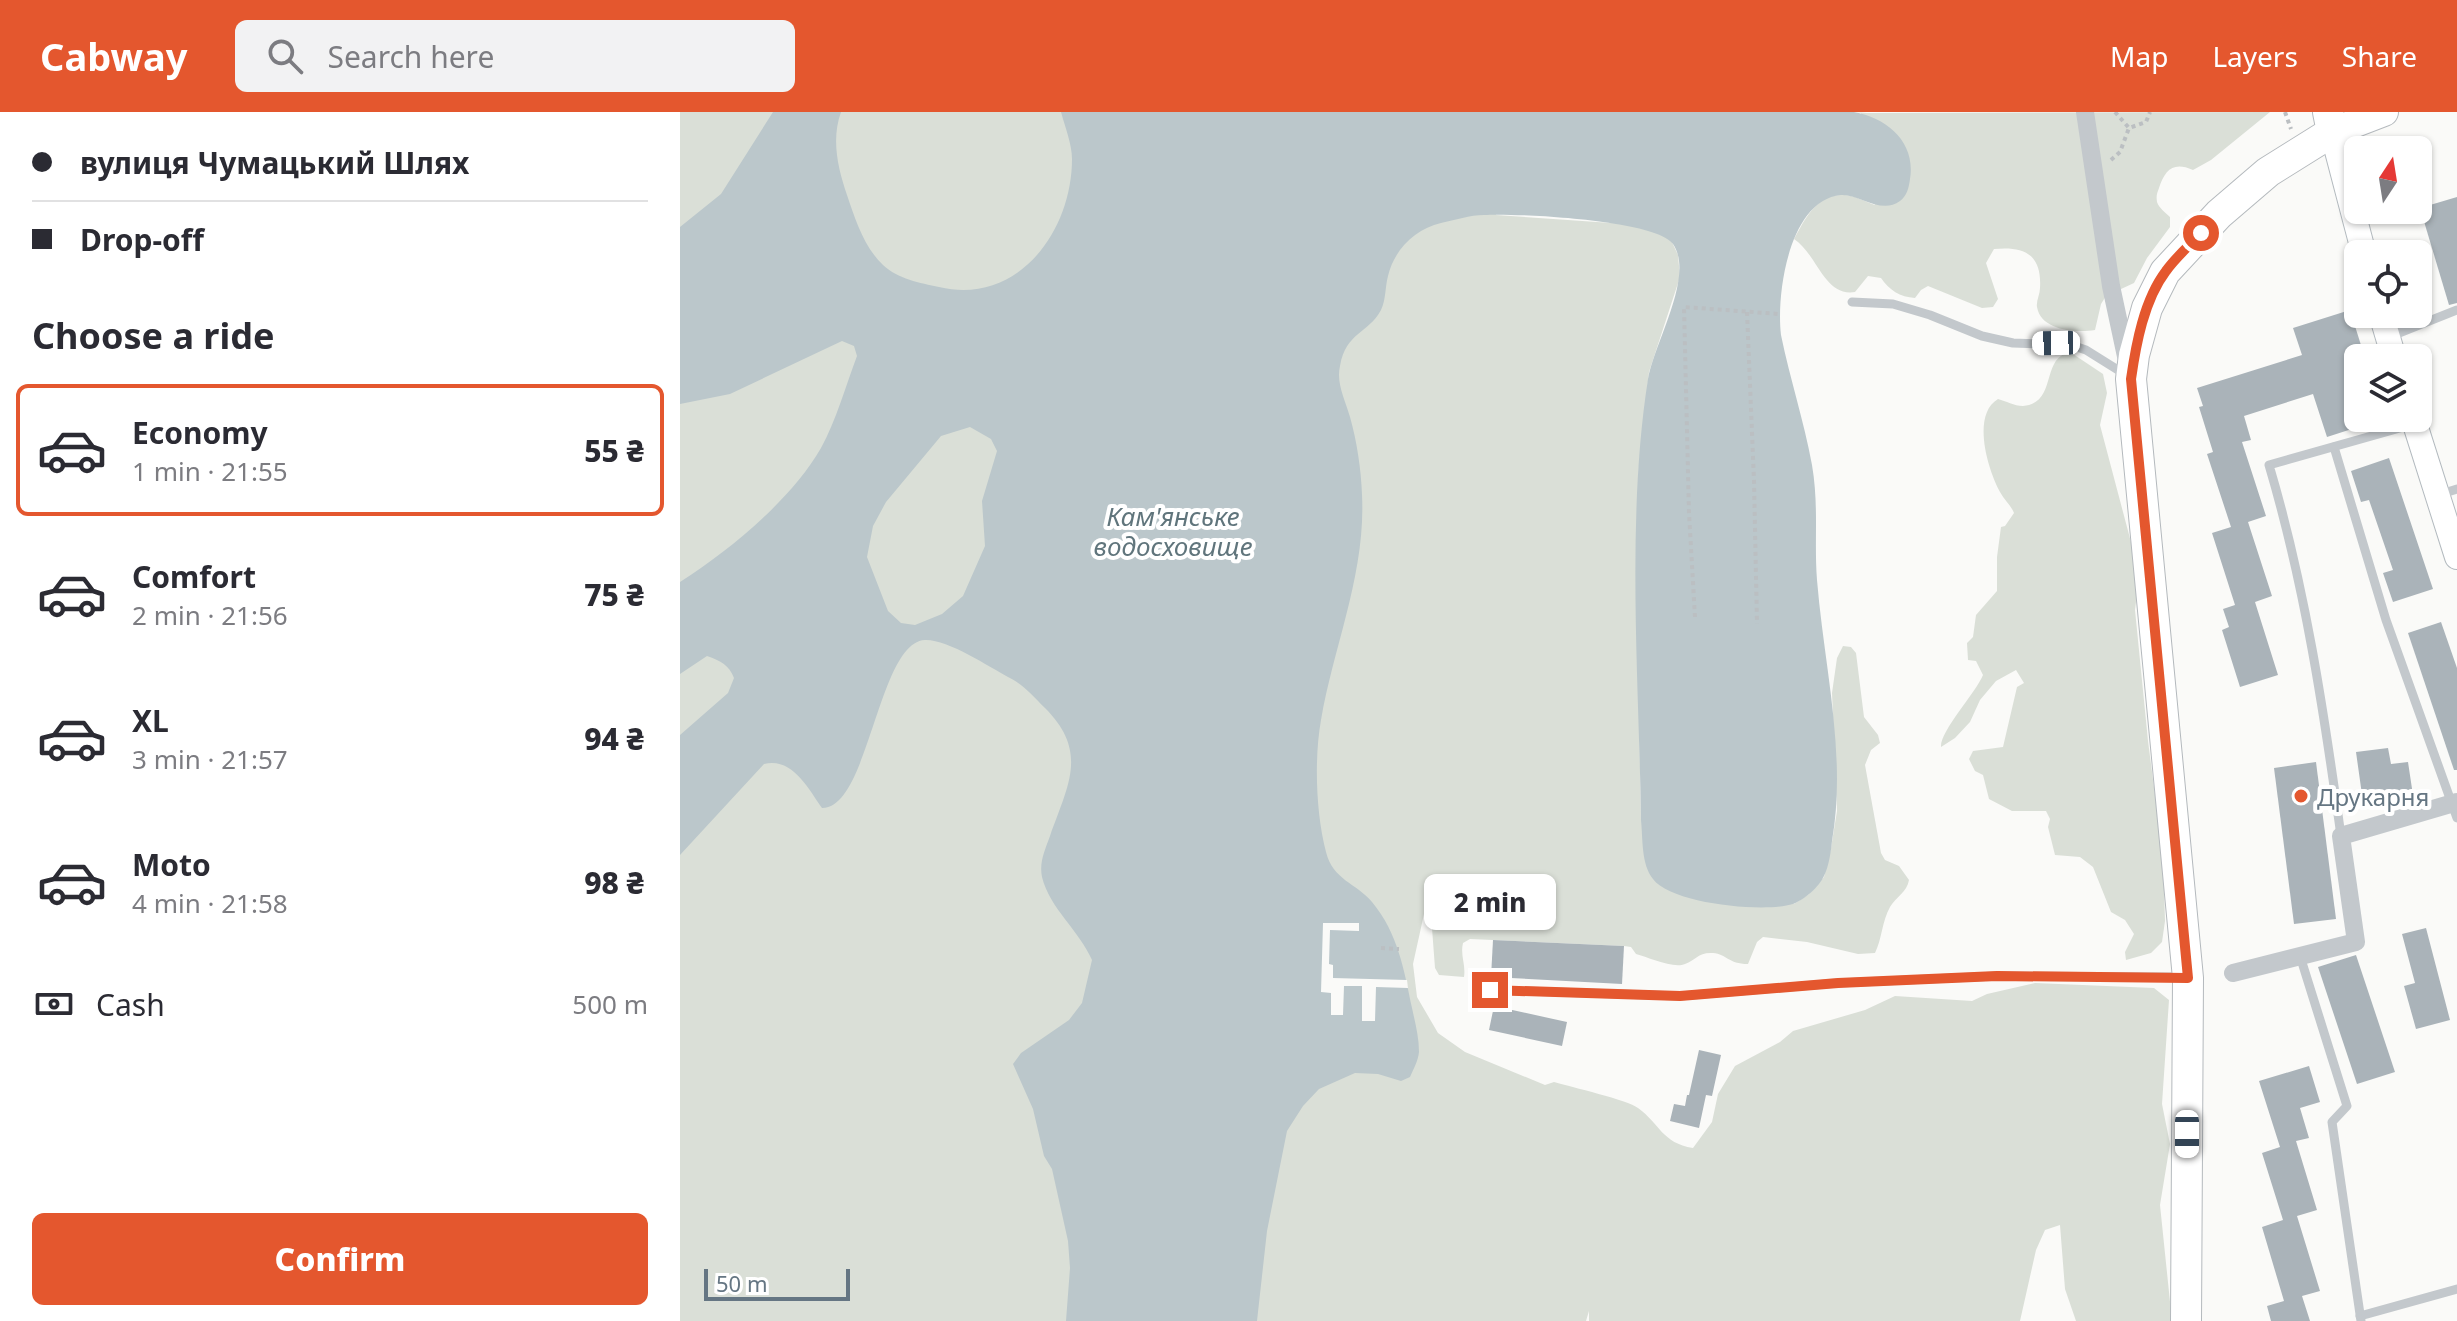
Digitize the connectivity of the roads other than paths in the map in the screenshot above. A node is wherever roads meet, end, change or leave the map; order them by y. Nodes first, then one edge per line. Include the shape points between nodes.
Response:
1 (2085, 112) edge
2 (2384, 112) edge
3 (2330, 122) edge
4 (2360, 240) edge
5 (1852, 302) dead end
6 (2457, 310) edge
7 (2388, 336) edge
8 (2131, 379) junction
9 (2380, 432) edge
10 (2419, 432) edge
11 (2334, 447) junction
12 (2447, 492) edge
13 (2457, 557) edge
14 (2456, 808) edge
15 (2341, 836) junction
16 (2300, 956) junction
17 (2233, 973) dead end
18 (2188, 978) junction
19 (1490, 990) dead end
20 (2457, 1289) edge
21 (2361, 1318) edge
22 (2186, 1321) edge

1 - 8 street
2 - 3 main road
3 - 4 main road
3 - 8 highway via 2219,214 2165,272 2147,308
5 - 8 lane via 1893,304 2013,343 2071,345
6 - 7 lane
8 - 18 highway
9 - 11 lane
10 - 12 main road
11 - 14 lane via 2386,620
11 - 15 lane via 2269,465 2290,541
12 - 13 main road
14 - 15 street
15 - 16 street via 2356,942
16 - 17 street
16 - 21 lane via 2347,1106 2332,1122
18 - 19 lane via 1997,976 1680,996
18 - 22 highway
20 - 21 lane

